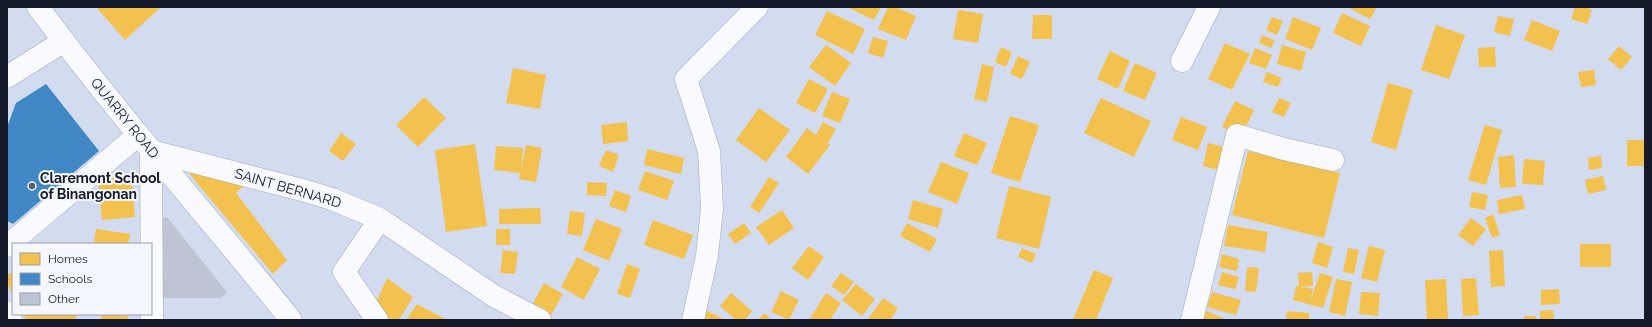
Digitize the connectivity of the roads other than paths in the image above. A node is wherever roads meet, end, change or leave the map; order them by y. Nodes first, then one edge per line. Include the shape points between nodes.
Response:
1 (38, 7) edge
2 (1209, 7) edge
3 (746, 11) edge
4 (64, 41) junction
5 (1182, 62) dead end
6 (7, 77) edge
7 (144, 143) junction
8 (1333, 160) dead end
9 (380, 219) junction
10 (149, 243) edge
11 (7, 246) edge
12 (7, 312) edge
13 (12, 320) edge
14 (291, 320) edge
15 (377, 320) edge
16 (540, 320) edge
17 (693, 320) edge
18 (1192, 320) edge

1 - 4 street, QUARRY ROAD
2 - 5 street
3 - 17 street via 686,79 709,151 712,208 707,256
4 - 6 street
4 - 7 street, QUARRY ROAD
7 - 9 street, SAINT BERNARD via 332,199
7 - 10 street
7 - 11 street
7 - 14 street, QUARRY ROAD
8 - 18 street via 1284,149 1237,134
9 - 15 street via 344,272
9 - 16 street, SAINT BERNARD via 494,296
12 - 13 street

